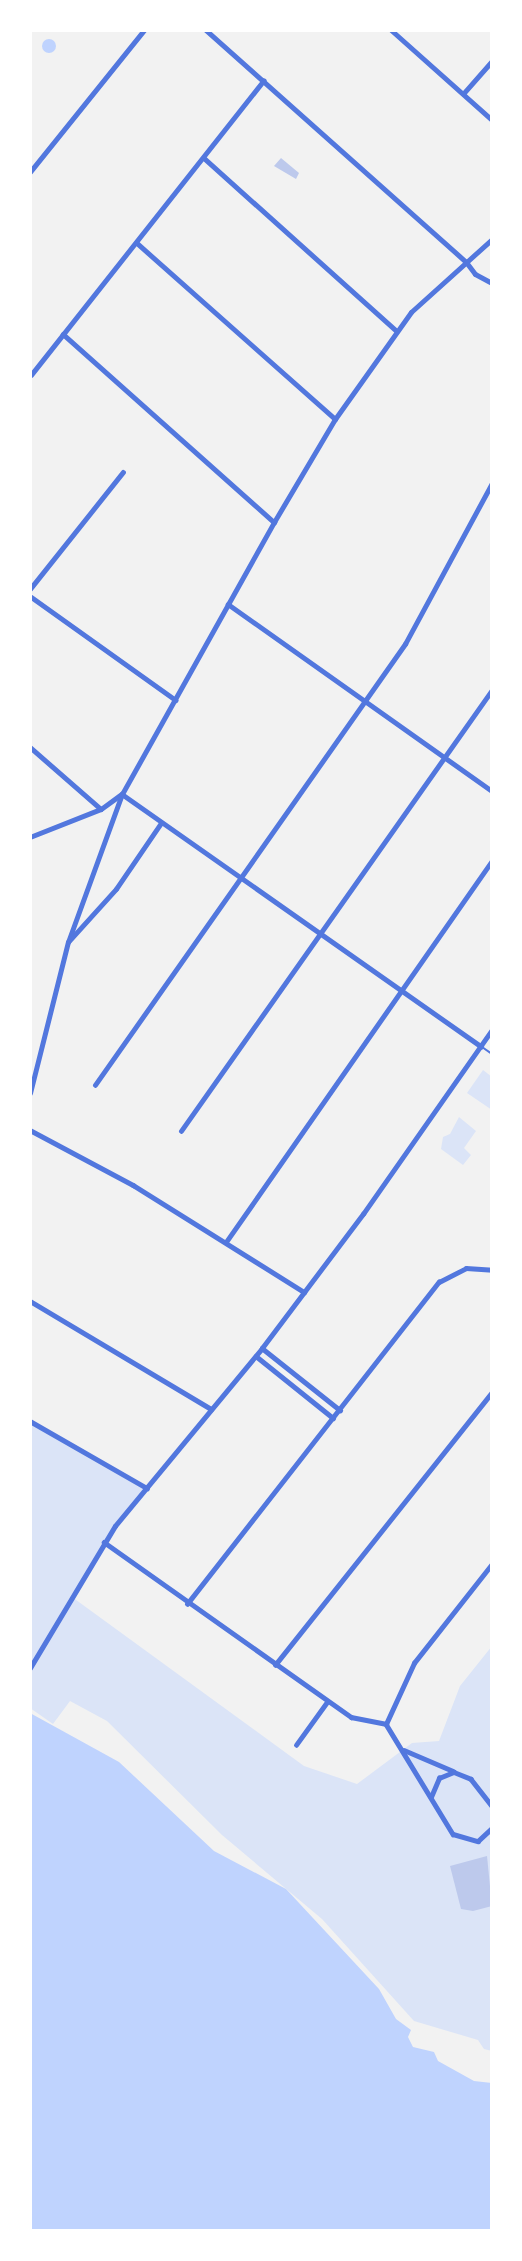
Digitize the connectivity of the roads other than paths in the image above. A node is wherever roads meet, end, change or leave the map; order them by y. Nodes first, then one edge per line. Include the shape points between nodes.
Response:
1 (144, 30) edge
2 (206, 30) edge
3 (391, 30) edge
4 (492, 61) edge
5 (263, 81) junction
6 (463, 94) junction
7 (492, 120) edge
8 (204, 158) junction
9 (30, 172) edge
10 (492, 239) edge
11 (136, 243) junction
12 (466, 262) junction
13 (492, 283) edge
14 (396, 330) junction
15 (63, 334) junction
16 (31, 375) edge
17 (335, 420) junction
18 (123, 472) dead end
19 (492, 483) edge
20 (274, 522) junction
21 (30, 589) edge
22 (30, 596) edge
23 (228, 604) junction
24 (492, 690) edge
25 (176, 700) junction
26 (364, 701) junction
27 (30, 747) edge
28 (444, 757) junction
29 (492, 791) edge
30 (122, 794) junction
31 (101, 809) junction
32 (161, 823) junction
33 (30, 837) edge
34 (492, 860) edge
35 (240, 878) junction
36 (320, 934) junction
37 (68, 942) junction
38 (400, 990) junction
39 (492, 1030) edge
40 (481, 1046) junction
41 (492, 1054) edge
42 (95, 1085) dead end
43 (30, 1093) edge
44 (30, 1130) edge
45 (182, 1131) dead end
46 (226, 1242) junction
47 (492, 1270) edge
48 (304, 1292) junction
49 (30, 1301) edge
50 (262, 1348) junction
51 (256, 1356) junction
52 (492, 1392) edge
53 (211, 1408) junction
54 (340, 1410) junction
55 (333, 1419) junction
56 (30, 1421) edge
57 (147, 1488) junction
58 (104, 1542) junction
59 (492, 1564) edge
60 (187, 1604) junction
61 (274, 1665) junction
62 (30, 1668) edge
63 (327, 1702) junction
64 (386, 1724) junction
65 (296, 1745) dead end
66 (404, 1750) junction
67 (454, 1772) junction
68 (431, 1797) junction
69 (492, 1806) edge
70 (492, 1828) edge

1 - 9 street
2 - 5 street
3 - 6 street
4 - 6 street
5 - 8 street
5 - 12 street
6 - 7 street
8 - 11 street
8 - 14 street
10 - 12 street
11 - 15 street
11 - 17 street
12 - 13 street via 475,274
12 - 14 street via 418,304
14 - 17 street
15 - 16 street
15 - 20 street
17 - 20 street
18 - 21 street
19 - 26 street via 424,614
20 - 23 street
22 - 25 street
23 - 25 street
23 - 26 street
24 - 28 street
25 - 30 street
26 - 28 street
26 - 35 street
27 - 31 street
28 - 29 street
28 - 36 street
30 - 31 street
30 - 32 street
30 - 37 street
31 - 33 street
32 - 35 street
32 - 37 street via 116,889
34 - 38 street
35 - 36 street
35 - 42 street
36 - 38 street
36 - 45 street
37 - 43 street
38 - 40 street
38 - 46 street
39 - 40 street
40 - 41 lane
40 - 48 street
44 - 46 street via 134,1185
46 - 48 street
47 - 54 street via 466,1268 439,1281
48 - 50 street
49 - 53 street
50 - 51 street
50 - 54 street
51 - 53 street
51 - 55 street
52 - 61 street
53 - 57 street
54 - 55 street
55 - 60 street
56 - 57 street
57 - 58 street
58 - 60 street
58 - 62 street
59 - 64 street via 414,1663
60 - 61 street
61 - 63 street
63 - 64 street via 351,1717
63 - 65 street
64 - 66 street
66 - 67 street
66 - 68 street
67 - 68 street via 439,1778
67 - 69 street via 471,1779
68 - 70 street via 444,1824 461,1839 478,1841

